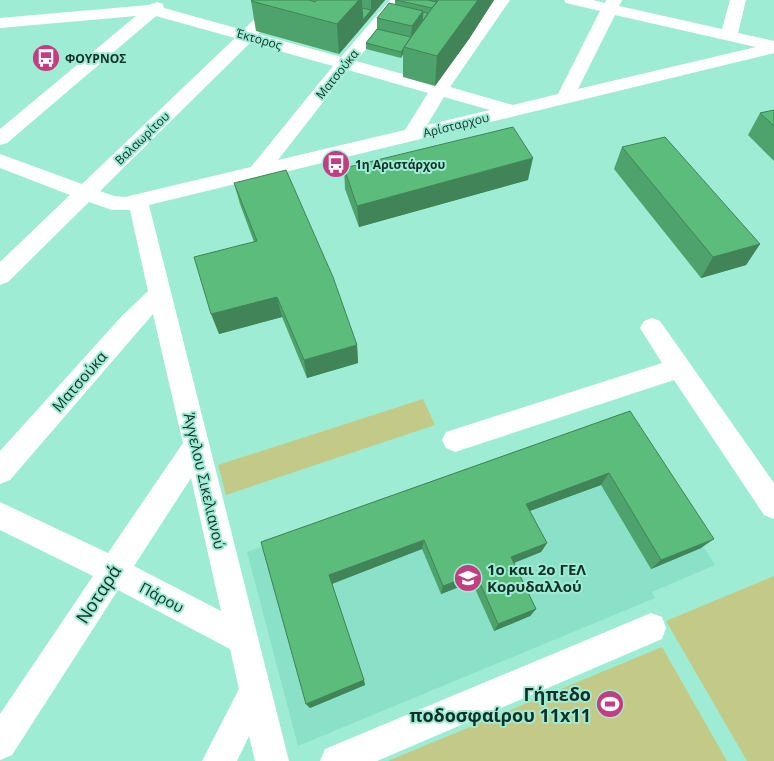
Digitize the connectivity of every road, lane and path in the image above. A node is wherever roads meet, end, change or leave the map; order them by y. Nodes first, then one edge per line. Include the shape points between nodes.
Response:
1 (67, 0) edge
2 (284, 0) edge
3 (399, 0) edge
4 (502, 0) edge
5 (572, 0) edge
6 (738, 0) edge
7 (612, 4) edge
8 (159, 5) edge
9 (50, 17) junction
10 (3, 24) edge
11 (247, 36) junction
12 (729, 36) junction
13 (774, 47) edge
14 (345, 63) junction
15 (439, 90) junction
16 (565, 98) junction
17 (513, 111) junction
18 (411, 136) junction
19 (0, 138) edge
20 (0, 161) edge
21 (258, 172) junction
22 (85, 193) junction
23 (138, 201) junction
24 (0, 276) edge
25 (160, 293) junction
26 (652, 328) dead end
27 (679, 368) junction
28 (455, 440) dead end
29 (196, 446) junction
30 (0, 471) edge
31 (774, 506) edge
32 (0, 516) edge
33 (114, 571) junction
34 (651, 628) dead end
35 (242, 639) junction
36 (255, 691) junction
37 (0, 742) edge
38 (218, 761) edge
39 (272, 761) edge
40 (337, 761) edge

1 - 9 street
2 - 11 street, Βαλαωρίτου
3 - 14 street, Ματσούκα
4 - 15 street
5 - 7 street
6 - 12 street
7 - 12 street
7 - 16 street
8 - 9 street, Έκτορος
8 - 11 street, Έκτορος
8 - 19 street
9 - 10 street, Έκτορος
11 - 14 street, Έκτορος
11 - 22 street, Βαλαωρίτου
12 - 13 street
13 - 16 street, Αρίσταρχου
14 - 15 street, Έκτορος
14 - 21 street, Ματσούκα
15 - 17 street, Έκτορος
15 - 18 street
16 - 17 street, Αρίσταρχου
17 - 18 street, Αρίσταρχου
18 - 21 street, Αρίσταρχου
20 - 22 street, Αρίσταρχου
21 - 23 street, Αρίσταρχου
22 - 23 street, Αρίσταρχου via 112,203
22 - 24 street, Βαλαωρίτου
23 - 25 street, Άγγελου Σικελιανού
25 - 29 street, Άγγελου Σικελιανού
25 - 30 street, Ματσούκα
26 - 27 street
27 - 28 street
27 - 31 street
29 - 33 street, Νοταρά
29 - 35 street, Άγγελου Σικελιανού
32 - 33 street, Πάρου
33 - 35 street, Πάρου
33 - 37 street, Νοταρά
34 - 40 street
35 - 36 street, Άγγελου Σικελιανού
36 - 38 street
36 - 39 street, Άγγελου Σικελιανού

